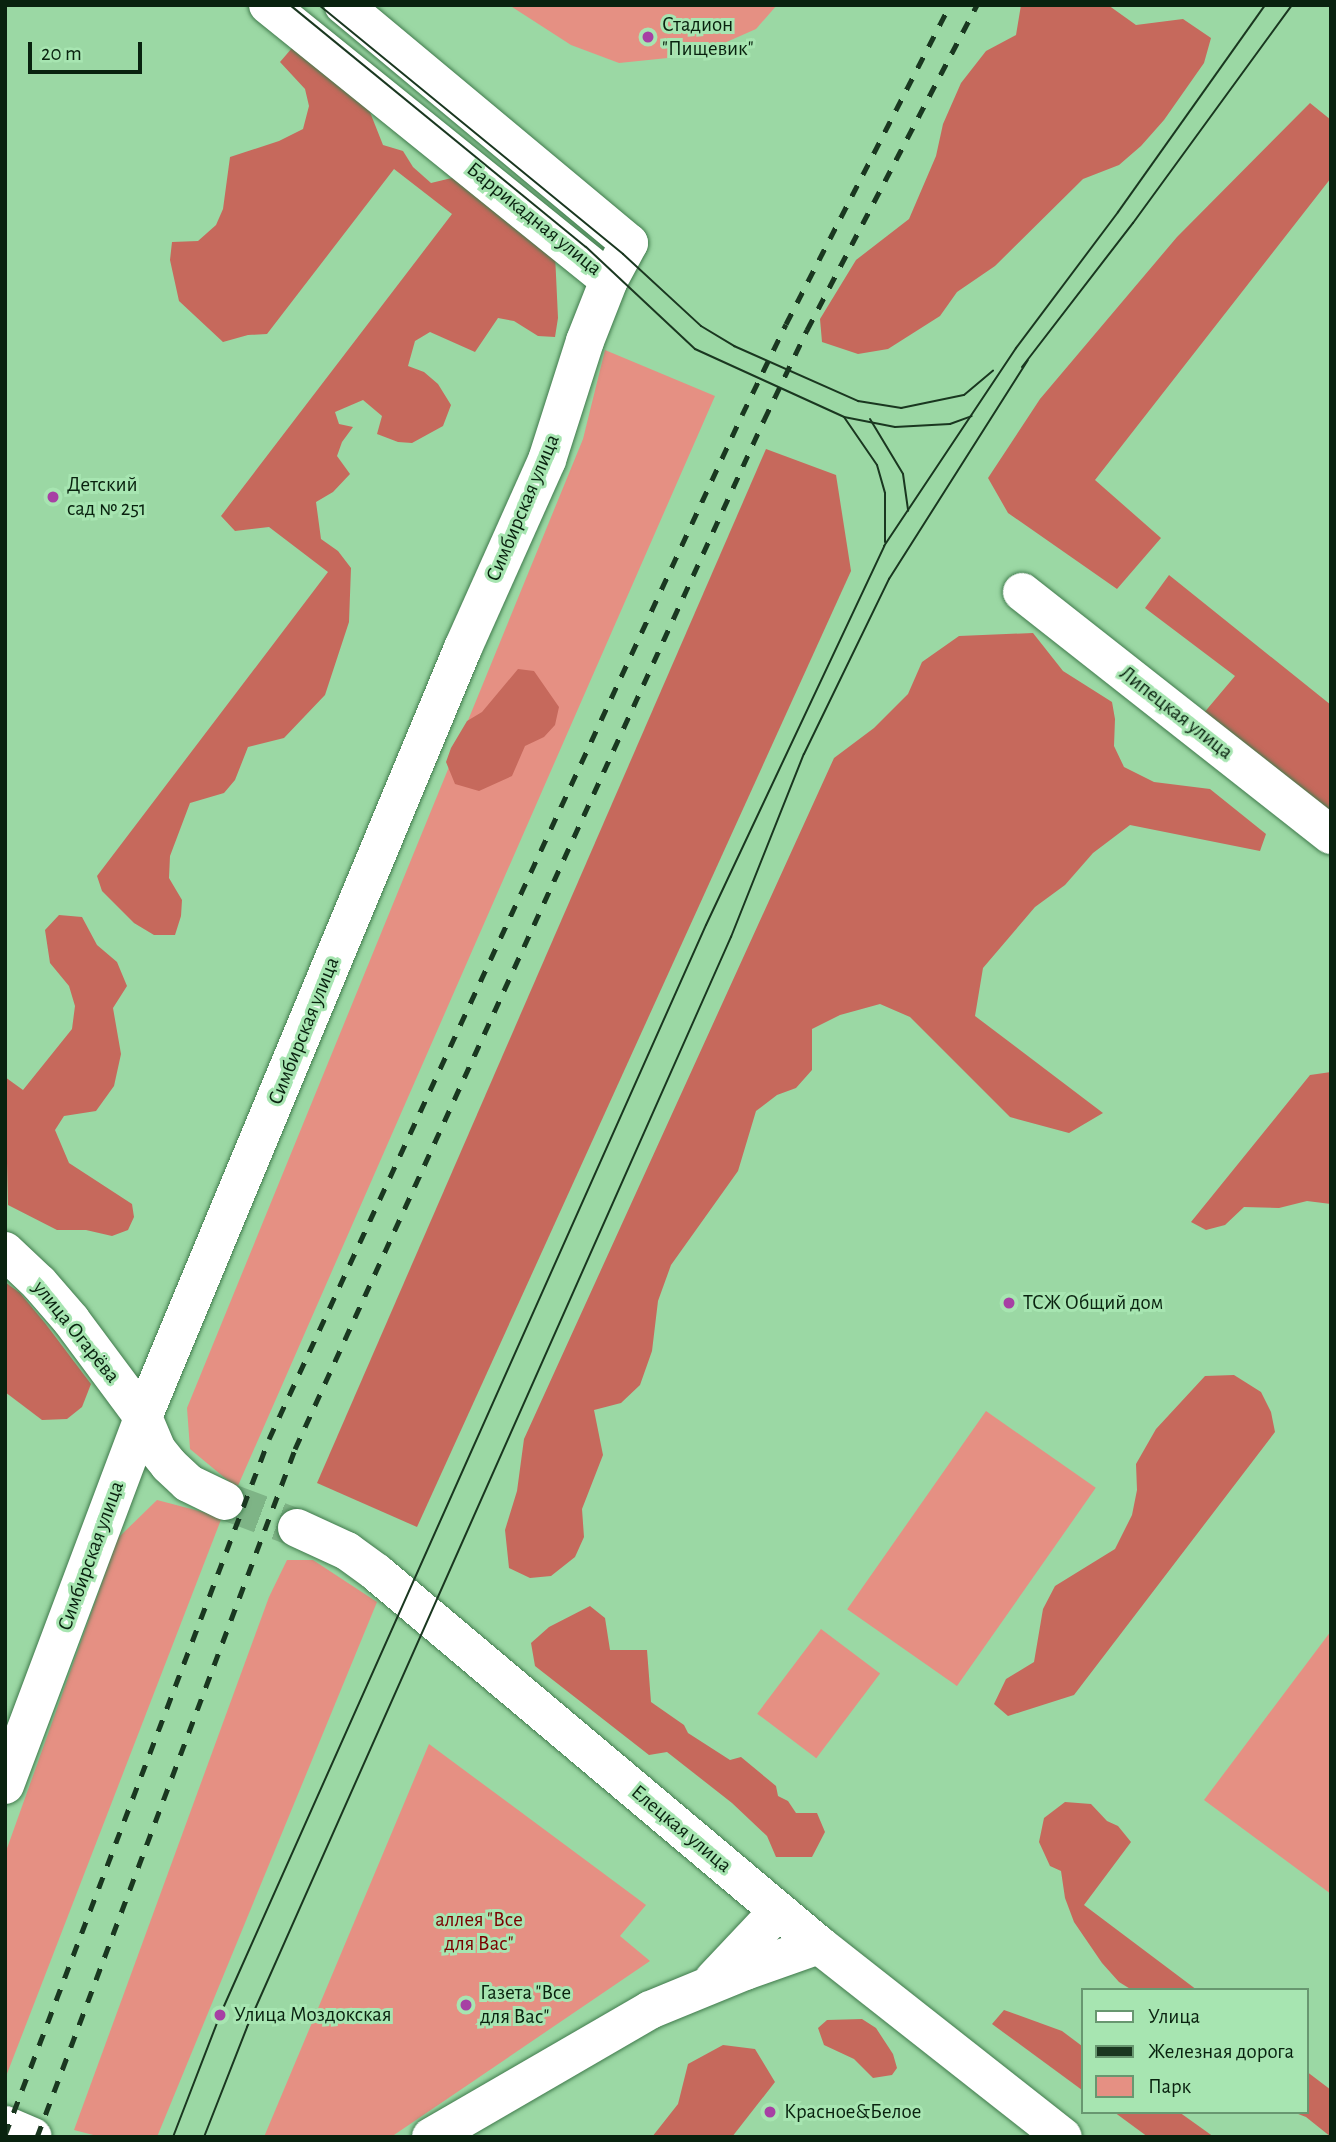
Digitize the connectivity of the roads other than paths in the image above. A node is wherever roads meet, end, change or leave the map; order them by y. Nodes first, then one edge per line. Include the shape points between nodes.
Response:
1 (268, 5) edge
2 (343, 5) edge
3 (609, 280) junction
4 (1022, 592) dead end
5 (1331, 835) edge
6 (5, 1251) edge
7 (143, 1417) junction
8 (225, 1501) tunnel mouth
9 (297, 1528) tunnel mouth
10 (5, 1786) edge
11 (778, 1910) junction
12 (819, 1945) junction
13 (708, 1985) junction
14 (5, 2125) edge
15 (33, 2137) edge
16 (431, 2137) edge
17 (1063, 2137) edge

1 - 3 street, Баррикадная улица
2 - 3 street, Баррикадная улица via 629,243
3 - 7 street, Симбирская улица via 547,460 463,648
4 - 5 street, Липецкая улица
6 - 7 street, улица Огарёва via 71,1320
7 - 8 street via 169,1465 188,1483
7 - 10 street, Симбирская улица
9 - 11 street, Елецкая улица via 347,1551 377,1573
11 - 12 street, Елецкая улица
11 - 13 street
12 - 13 street
12 - 17 street, Елецкая улица
13 - 16 street via 650,2010
14 - 15 street

